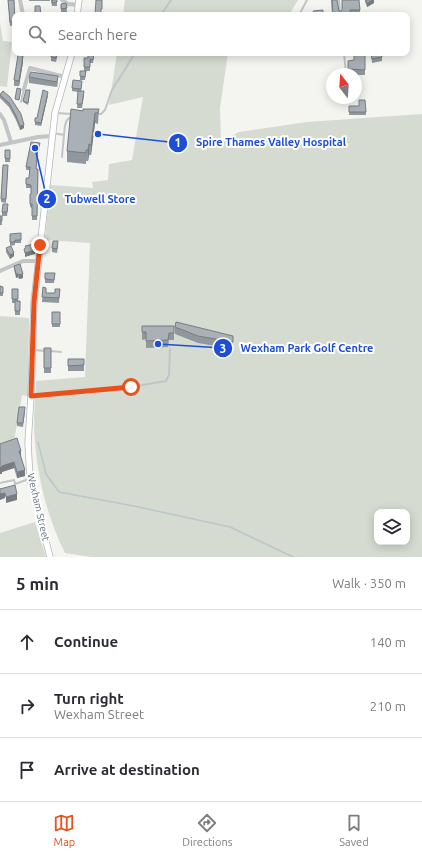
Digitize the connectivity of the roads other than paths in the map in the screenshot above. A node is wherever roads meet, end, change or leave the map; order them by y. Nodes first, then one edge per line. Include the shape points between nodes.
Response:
1 (20, 0) edge
2 (62, 0) edge
3 (171, 0) edge
4 (307, 0) edge
5 (339, 0) edge
6 (79, 2) edge
7 (22, 12) edge
8 (77, 12) edge
9 (163, 12) edge
10 (300, 12) edge
11 (340, 12) edge
12 (71, 56) edge
13 (133, 56) edge
14 (344, 56) edge
15 (345, 68) edge
16 (65, 77) junction
17 (24, 89) joint
18 (21, 102) dead end
19 (55, 113) junction
20 (0, 114) edge
21 (77, 114) edge
22 (96, 114) edge
23 (78, 117) edge
24 (52, 135) junction
25 (64, 135) junction
26 (11, 142) junction
27 (0, 145) edge
28 (62, 157) dead end
29 (38, 261) junction
30 (0, 271) edge
31 (170, 349) dead end
32 (33, 350) junction
33 (61, 352) dead end
34 (31, 396) junction
35 (30, 479) junction
36 (0, 483) edge
37 (50, 557) edge

1 - 7 street
2 - 6 street via 68,4
3 - 9 lane
4 - 10 lane
5 - 11 lane
6 - 8 street
12 - 16 street, Wexham Street
13 - 22 lane via 112,90 105,110 101,114
14 - 15 lane
16 - 17 street via 30,68
16 - 19 street, Wexham Street
17 - 18 lane
19 - 21 lane
19 - 24 street, Wexham Street
20 - 26 street
23 - 25 lane via 71,117 66,121
24 - 25 lane
24 - 26 street
24 - 29 street, Wexham Street
25 - 28 lane
26 - 27 street
29 - 30 street via 23,261
29 - 32 street, Wexham Street
31 - 34 lane via 169,375 166,381 131,387
32 - 33 lane
32 - 34 street, Wexham Street
34 - 35 street, Wexham Street via 28,443
35 - 36 lane via 15,484 14,480
35 - 37 street, Wexham Street

